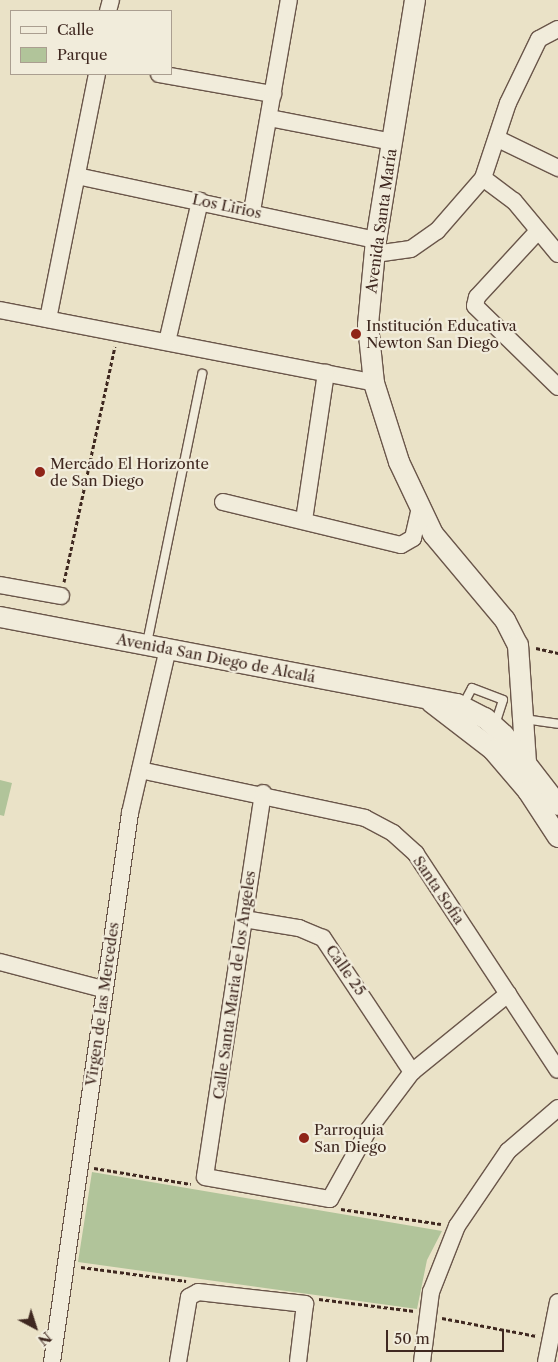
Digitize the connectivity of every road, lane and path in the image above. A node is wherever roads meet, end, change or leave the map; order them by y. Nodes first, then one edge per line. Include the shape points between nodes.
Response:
1 (289, 0) edge
2 (412, 1) edge
3 (558, 29) edge
4 (97, 75) edge
5 (165, 75) edge
6 (273, 94) junction
7 (269, 118) junction
8 (498, 139) junction
9 (392, 142) junction
10 (558, 168) edge
11 (77, 176) junction
12 (483, 178) junction
13 (200, 201) junction
14 (252, 211) junction
15 (538, 231) junction
16 (375, 247) junction
17 (558, 254) edge
18 (0, 310) edge
19 (48, 319) junction
20 (118, 333) junction
21 (167, 342) junction
22 (202, 374) dead end
23 (326, 374) junction
24 (374, 383) junction
25 (558, 387) edge
26 (223, 502) dead end
27 (420, 507) junction
28 (304, 520) junction
29 (0, 585) edge
30 (61, 596) joint
31 (0, 617) edge
32 (146, 645) junction
33 (518, 645) junction
34 (168, 650) junction
35 (558, 653) edge
36 (431, 702) junction
37 (462, 707) junction
38 (516, 707) junction
39 (558, 724) edge
40 (494, 726) junction
41 (526, 760) junction
42 (140, 770) junction
43 (528, 791) junction
44 (263, 793) junction
45 (558, 805) edge
46 (558, 838) edge
47 (244, 919) junction
48 (0, 962) edge
49 (103, 989) junction
50 (508, 994) junction
51 (558, 1070) edge
52 (412, 1072) junction
53 (558, 1108) edge
54 (82, 1166) junction
55 (205, 1177) junction
56 (330, 1199) junction
57 (457, 1226) junction
58 (558, 1302) edge
59 (52, 1362) edge
60 (178, 1362) edge
61 (298, 1362) edge
62 (422, 1362) edge
63 (546, 1362) edge

1 - 6 street
2 - 9 street, Avenida Santa María
3 - 8 street via 540,39 508,103
4 - 11 street
5 - 6 street
6 - 7 street
7 - 9 street
7 - 14 street
8 - 10 street
8 - 12 street
9 - 16 street, Avenida Santa María
11 - 13 street, Los Lirios
11 - 19 street
12 - 15 street via 514,201
12 - 16 street via 437,232 410,249
13 - 14 street, Los Lirios
13 - 21 street
14 - 16 street, Los Lirios
15 - 17 street
15 - 25 street via 477,297 475,306
16 - 24 street, Avenida Santa María via 368,325
18 - 19 street
19 - 20 street
20 - 21 street
20 - 30 path
21 - 23 street
22 - 32 lane
23 - 24 street
23 - 28 street
24 - 27 street, Avenida Santa María via 399,462
26 - 28 street
27 - 28 street via 413,538 401,546
27 - 33 street, Avenida Santa María via 433,534 505,620
29 - 30 street
31 - 32 street, Avenida San Diego de Alcalá
32 - 34 street, Avenida San Diego de Alcalá
33 - 35 path
33 - 38 street, Avenida Santa María
34 - 36 street, Avenida San Diego de Alcalá
34 - 42 street, Virgen de las Mercedes
36 - 37 street, Avenida San Diego de Alcalá
36 - 43 street, Avenida San Diego de Alcalá via 493,750
37 - 38 lane via 472,688
37 - 40 street, Avenida San Diego de Alcalá
38 - 39 lane
38 - 40 lane
38 - 41 street, Avenida Santa María
40 - 41 street, Avenida San Diego de Alcalá
41 - 43 street, Avenida Santa María
41 - 45 street, Avenida San Diego de Alcalá
42 - 44 street, Santa Sofia
42 - 49 street, Virgen de las Mercedes
43 - 46 street, Avenida San Diego de Alcalá
44 - 47 street, Calle Santa Maria de los Angeles
44 - 50 street, Santa Sofia via 365,818 393,833 416,854
47 - 52 street, Calle 25 via 299,928 323,938
47 - 55 street, Calle Santa Maria de los Angeles
48 - 49 street
49 - 54 street, Virgen de las Mercedes
50 - 51 street, Santa Sofia
50 - 52 street
52 - 56 street via 369,1129
53 - 57 street via 508,1151
54 - 55 path via 199,1185
54 - 59 street, Virgen de las Mercedes
55 - 56 street
56 - 57 path via 332,1207
57 - 62 street via 431,1292
58 - 63 street
60 - 61 street via 188,1297 198,1292 306,1304

